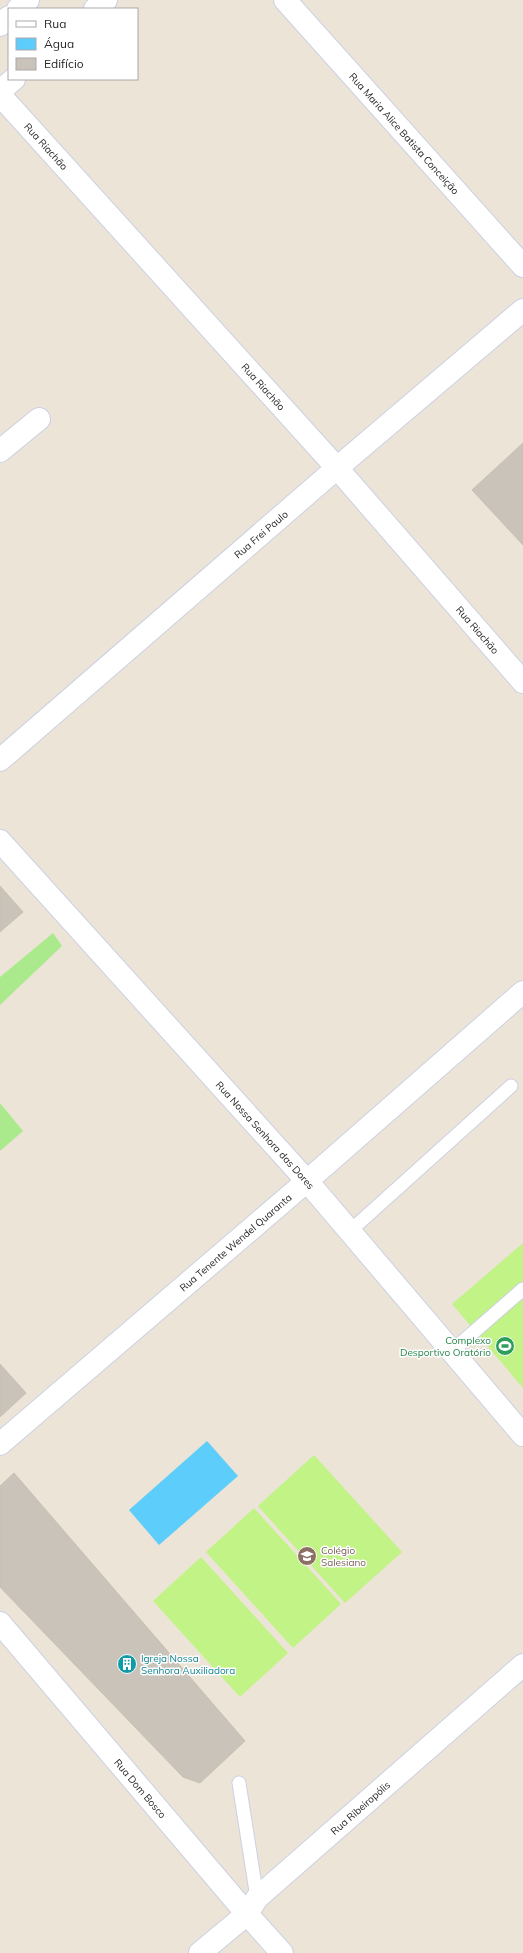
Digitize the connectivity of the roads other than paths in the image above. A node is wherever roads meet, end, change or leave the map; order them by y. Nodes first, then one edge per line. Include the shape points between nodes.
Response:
1 (28, 0) edge
2 (106, 0) edge
3 (285, 0) edge
4 (19, 8) edge
5 (96, 8) edge
6 (8, 18) edge
7 (0, 25) edge
8 (13, 80) edge
9 (0, 91) edge
10 (0, 95) edge
11 (523, 266) edge
12 (523, 310) edge
13 (39, 419) dead end
14 (0, 451) edge
15 (337, 468) junction
16 (523, 682) edge
17 (0, 760) edge
18 (0, 841) edge
19 (523, 992) edge
20 (511, 1086) dead end
21 (307, 1181) junction
22 (350, 1232) junction
23 (523, 1289) edge
24 (452, 1351) junction
25 (523, 1435) edge
26 (0, 1444) edge
27 (0, 1623) edge
28 (523, 1665) edge
29 (239, 1783) dead end
30 (252, 1906) junction
31 (200, 1953) edge
32 (282, 1953) edge

1 - 4 street
2 - 5 street
3 - 11 street, Rua Maria Alice Batista Conceição
6 - 7 street
8 - 9 street
10 - 15 street, Rua Riachão
12 - 15 street, Rua Frei Paulo
13 - 14 street
15 - 16 street, Rua Riachão
15 - 17 street, Rua Frei Paulo
18 - 21 street, Rua Nossa Senhora das Dores
19 - 21 street, Rua Tenente Wendel Quaranta
20 - 22 lane
21 - 22 street, Rua Nossa Senhora das Dores
21 - 26 street, Rua Tenente Wendel Quaranta
22 - 24 street, Rua Nossa Senhora das Dores
23 - 24 lane
24 - 25 street, Rua Nossa Senhora das Dores
27 - 30 street, Rua Dom Bosco
28 - 30 street, Rua Ribeiropólis
29 - 30 lane
30 - 31 street, Rua Ribeiropólis
30 - 32 street, Rua Dom Bosco

